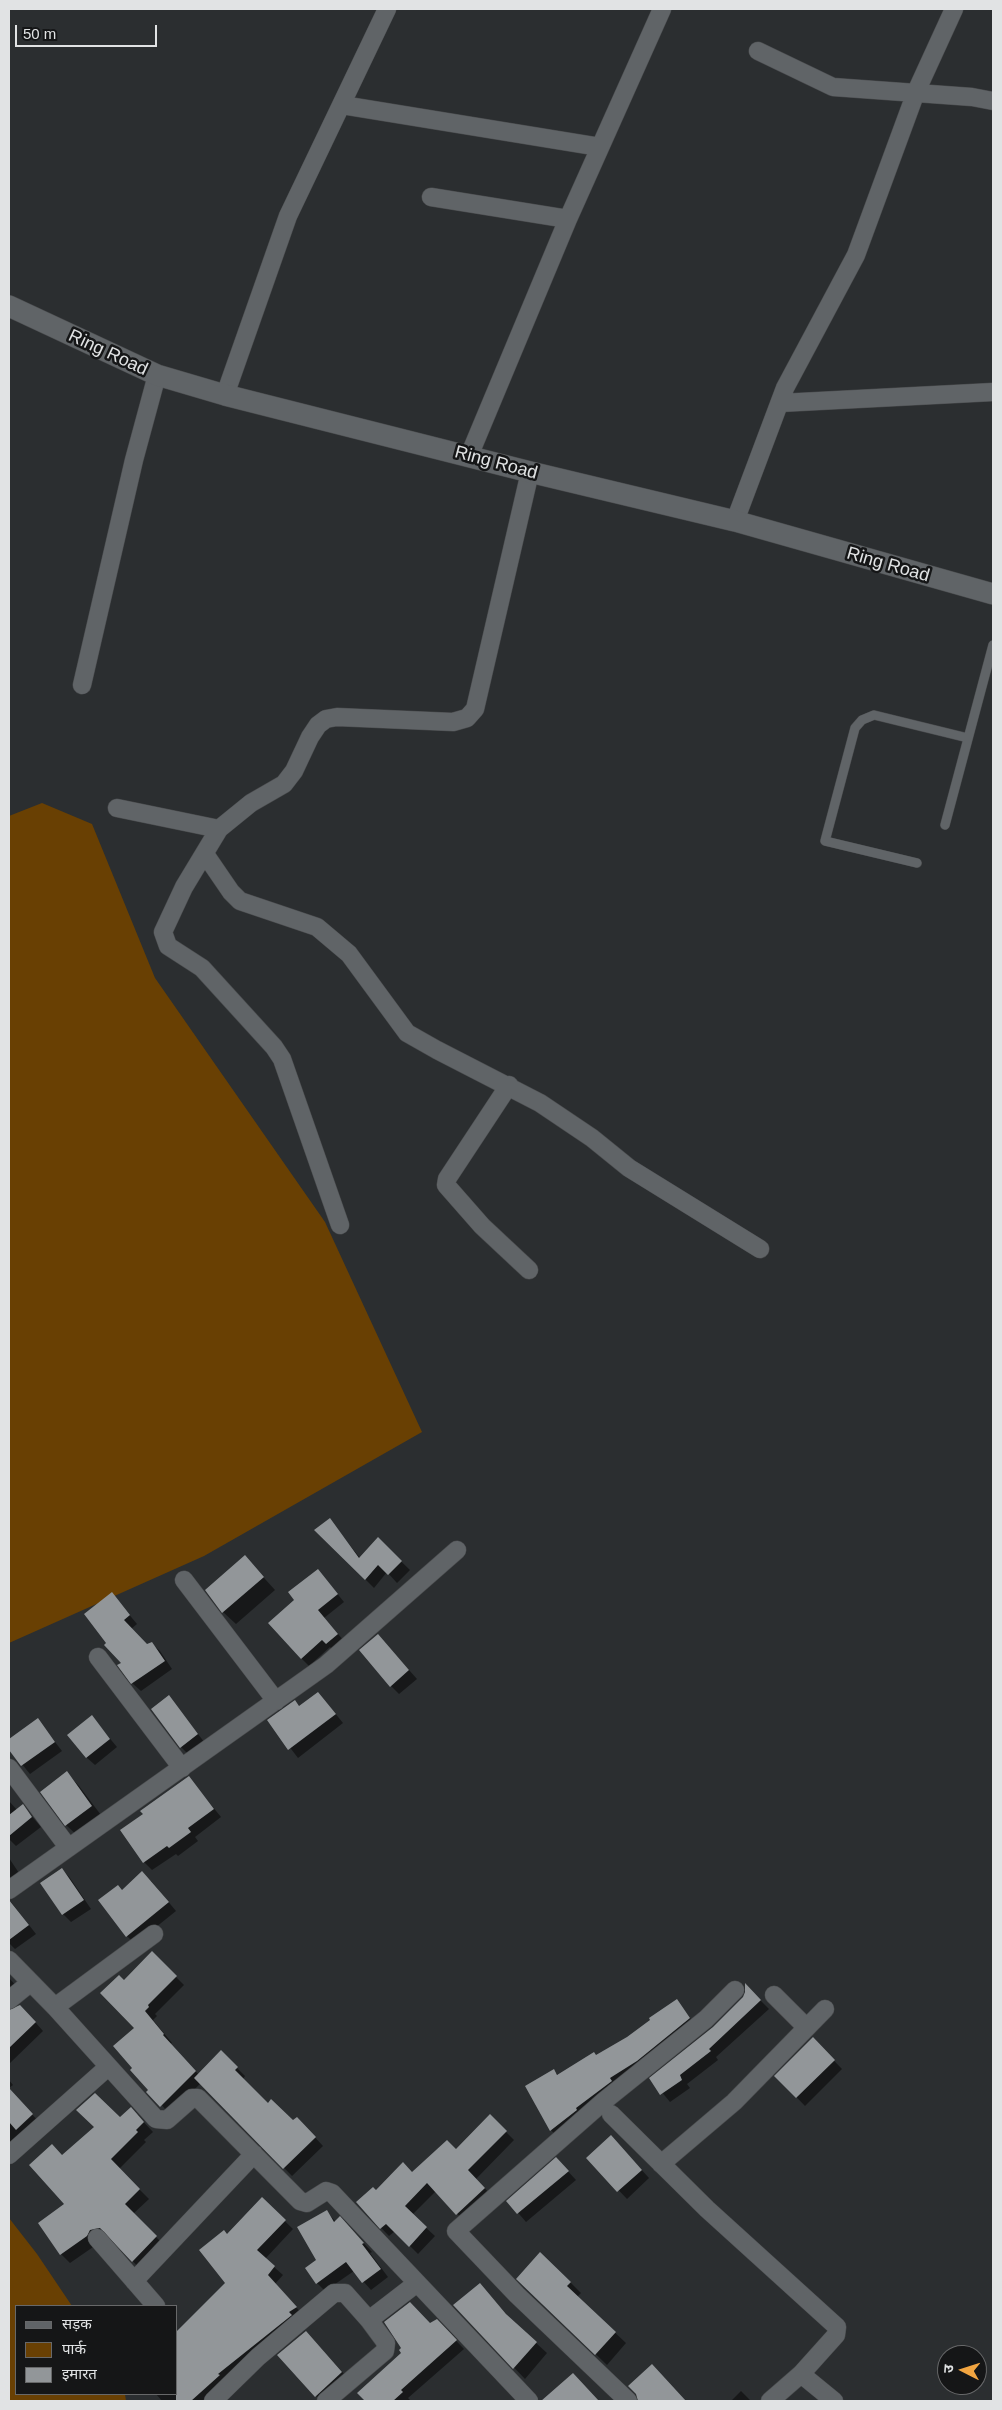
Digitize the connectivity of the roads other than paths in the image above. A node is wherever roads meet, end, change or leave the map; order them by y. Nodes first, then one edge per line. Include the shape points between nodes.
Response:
1 (387, 9) edge
2 (662, 9) edge
3 (954, 9) edge
4 (758, 51) dead end
5 (916, 92) junction
6 (993, 101) edge
7 (342, 105) junction
8 (600, 148) junction
9 (431, 197) dead end
10 (568, 219) junction
11 (9, 306) edge
12 (157, 376) junction
13 (993, 392) edge
14 (225, 395) junction
15 (780, 403) junction
16 (469, 456) junction
17 (530, 472) junction
18 (735, 521) junction
19 (993, 594) edge
20 (993, 645) edge
21 (82, 685) dead end
22 (968, 738) junction
23 (117, 808) dead end
24 (945, 825) dead end
25 (219, 829) junction
26 (205, 854) junction
27 (917, 863) dead end
28 (509, 1085) junction
29 (340, 1225) dead end
30 (760, 1249) dead end
31 (529, 1270) dead end
32 (458, 1550) dead end
33 (184, 1580) dead end
34 (98, 1657) dead end
35 (276, 1701) junction
36 (9, 1768) edge
37 (182, 1768) junction
38 (68, 1847) junction
39 (9, 1890) edge
40 (154, 1934) dead end
41 (9, 1960) edge
42 (30, 1983) junction
43 (735, 1990) dead end
44 (774, 1995) dead end
45 (9, 2000) edge
46 (55, 2007) junction
47 (825, 2009) dead end
48 (806, 2027) junction
49 (108, 2067) junction
50 (611, 2114) dead end
51 (9, 2154) edge
52 (254, 2154) junction
53 (661, 2164) junction
54 (97, 2238) dead end
55 (134, 2281) junction
56 (416, 2283) junction
57 (155, 2305) edge
58 (369, 2320) junction
59 (801, 2374) junction
60 (213, 2401) edge
61 (326, 2401) edge
62 (530, 2401) edge
63 (628, 2401) edge
64 (770, 2401) edge
65 (834, 2401) edge

1 - 7 street
2 - 8 street
3 - 5 street
4 - 5 street via 833,87
5 - 6 street
5 - 15 street via 856,255
7 - 8 street
7 - 14 street via 288,216
8 - 10 street
9 - 10 street
10 - 16 street
11 - 12 street, Ring Road
12 - 14 street, Ring Road
12 - 21 street via 134,460
13 - 15 street
14 - 16 street, Ring Road
15 - 18 street
16 - 17 street, Ring Road
17 - 18 street, Ring Road
17 - 25 street via 477,703 468,718 452,722 326,719 310,737 284,784 251,803
18 - 19 street, Ring Road
20 - 22 lane
22 - 24 lane
22 - 27 lane via 874,715 862,720 855,728 825,841
23 - 25 street
25 - 26 street
26 - 28 street via 240,901 317,927 348,954 407,1033
26 - 29 street via 184,888 164,932 165,942 202,968 282,1059
28 - 30 street via 592,1138 629,1168
28 - 31 street via 446,1185 482,1226
32 - 35 street via 326,1665
33 - 35 street
34 - 37 street
35 - 37 street
36 - 38 street
37 - 38 street
38 - 39 street
40 - 46 street
41 - 42 street
42 - 45 street
42 - 46 street
43 - 63 street via 706,2020 604,2101 456,2231 517,2295
44 - 48 street
46 - 49 street
47 - 48 street
48 - 53 street via 734,2102
49 - 51 street
49 - 52 street via 156,2118 167,2120 192,2098 198,2098
50 - 53 street
52 - 55 street
52 - 56 street via 303,2203 326,2191 332,2193
53 - 59 street via 837,2327 836,2335
54 - 55 street
55 - 57 street
56 - 58 street
56 - 62 street
58 - 60 street via 344,2293 334,2292 258,2357
58 - 61 street via 386,2343 385,2351
59 - 64 street
59 - 65 street

